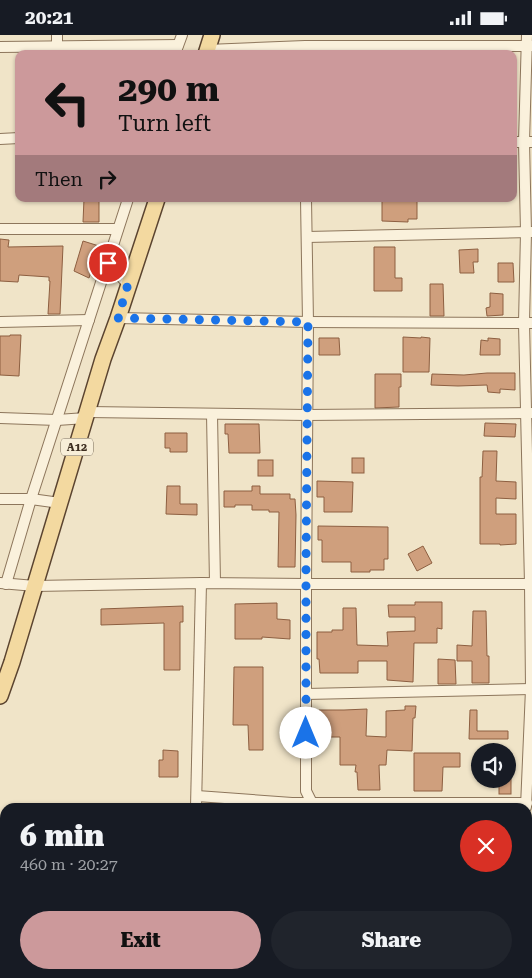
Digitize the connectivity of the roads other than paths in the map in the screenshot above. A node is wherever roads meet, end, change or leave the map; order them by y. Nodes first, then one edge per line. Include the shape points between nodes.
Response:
1 (57, 35) edge
2 (182, 35) edge
3 (212, 35) edge
4 (527, 35) edge
5 (529, 46) edge
6 (0, 47) edge
7 (57, 50) edge
8 (176, 50) edge
9 (207, 50) edge
10 (305, 50) edge
11 (15, 138) edge
12 (0, 139) edge
13 (523, 142) edge
14 (127, 202) edge
15 (156, 202) edge
16 (306, 202) edge
17 (0, 229) edge
18 (118, 229) junction
19 (529, 232) edge
20 (307, 237) junction
21 (108, 263) junction
22 (128, 284) junction
23 (118, 318) junction
24 (89, 320) junction
25 (0, 322) edge
26 (308, 322) junction
27 (528, 323) edge
28 (529, 413) edge
29 (212, 414) junction
30 (87, 415) junction
31 (306, 415) junction
32 (0, 418) edge
33 (57, 420) junction
34 (0, 499) edge
35 (31, 499) junction
36 (60, 503) junction
37 (201, 583) junction
38 (215, 583) junction
39 (3, 584) edge
40 (531, 584) edge
41 (306, 585) junction
42 (35, 586) junction
43 (531, 689) edge
44 (306, 694) junction
45 (0, 696) edge
46 (197, 796) junction
47 (196, 803) edge
48 (292, 803) edge
49 (312, 803) edge
50 (527, 803) edge

1 - 7 street
2 - 8 street
3 - 9 main road
4 - 5 street
5 - 10 street
5 - 13 street
6 - 7 street
7 - 8 street
11 - 12 street
13 - 19 street
14 - 18 street
15 - 22 main road, A12
16 - 20 street
17 - 18 street
18 - 21 street
19 - 20 street
19 - 27 street
20 - 26 street
21 - 22 street
21 - 24 street
22 - 23 main road, A12
23 - 26 street
23 - 30 main road, A12
24 - 25 street
24 - 33 street
26 - 27 street
26 - 31 street
27 - 28 street
28 - 31 street
28 - 40 street
29 - 30 street
29 - 31 street
29 - 38 street
30 - 33 street
30 - 36 main road, A12
31 - 41 street
32 - 33 street
33 - 35 street
34 - 35 street
35 - 36 street
35 - 39 street
36 - 42 main road, A12
37 - 38 street
37 - 42 street
37 - 46 street
38 - 41 street
39 - 42 street
40 - 41 street
40 - 43 street
41 - 44 street
42 - 45 main road, A12
43 - 44 street
43 - 50 street
44 - 49 street via 306,791
46 - 47 street
46 - 48 street

